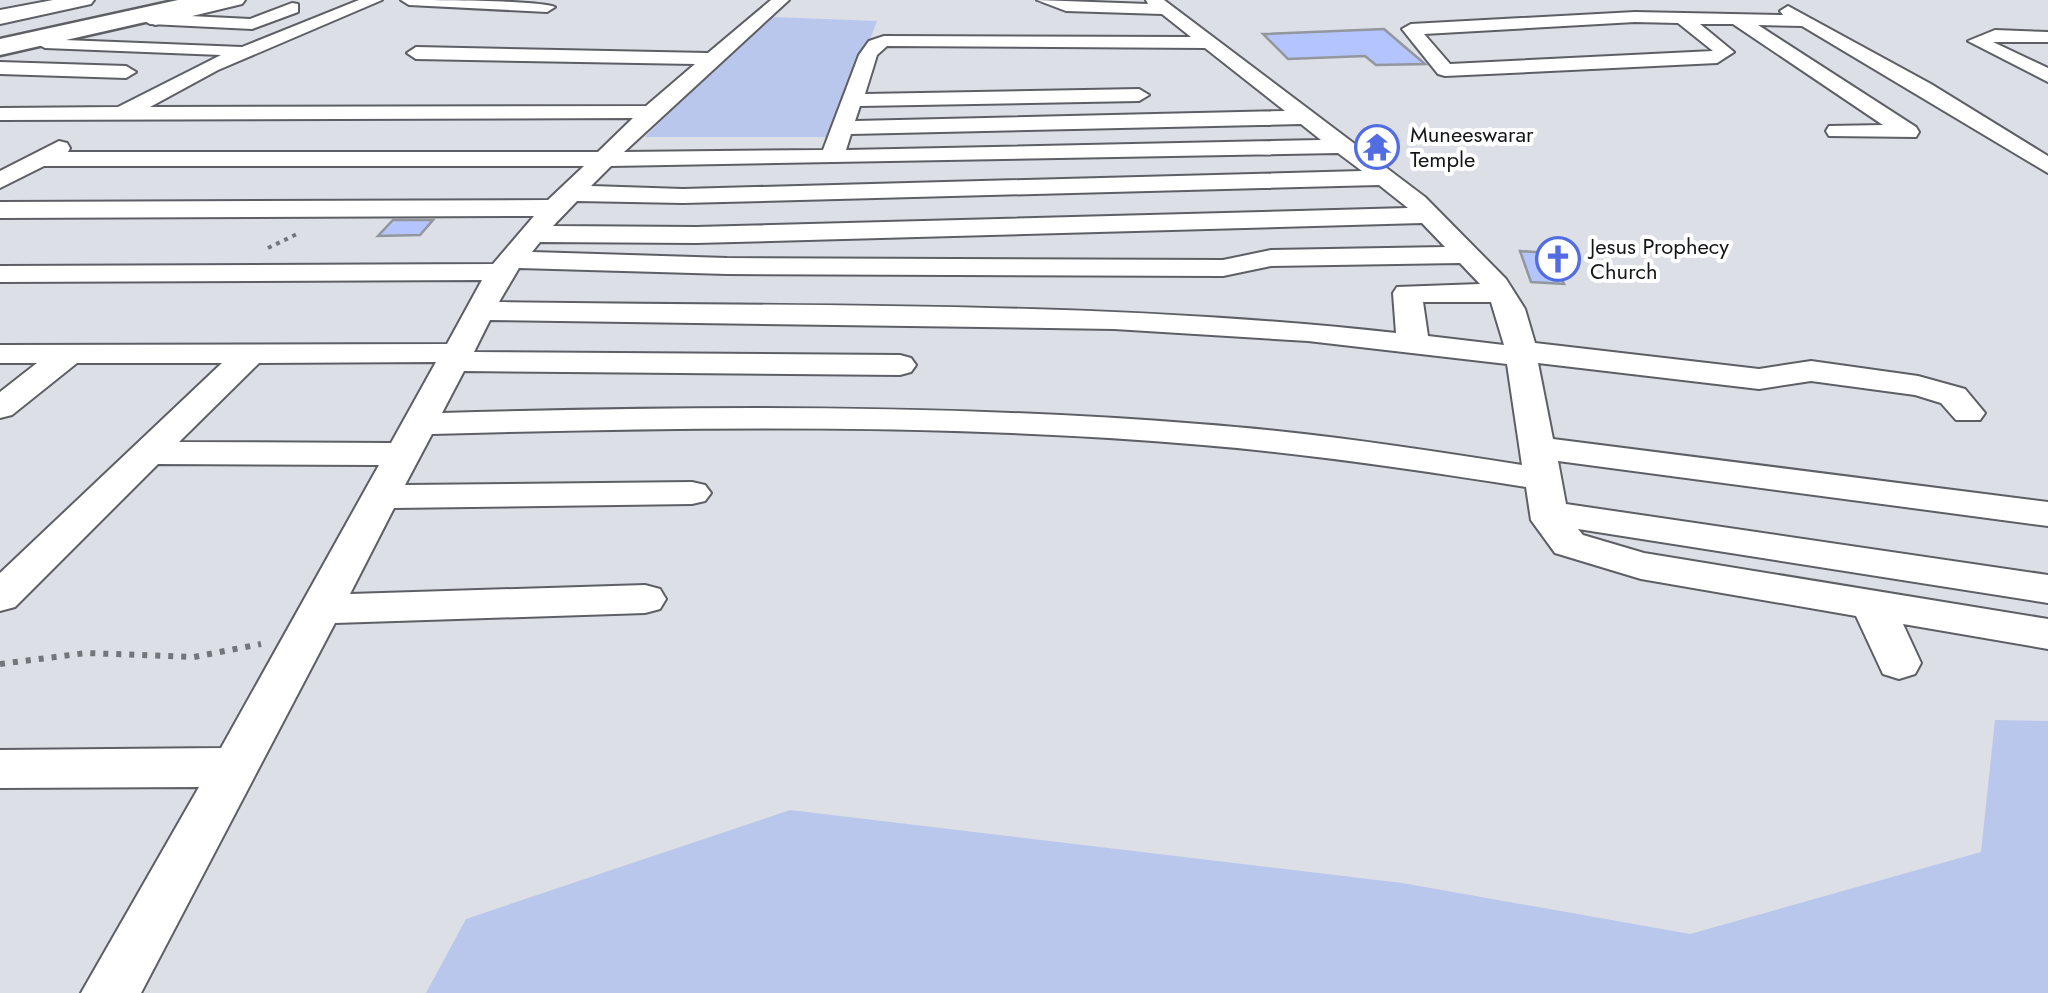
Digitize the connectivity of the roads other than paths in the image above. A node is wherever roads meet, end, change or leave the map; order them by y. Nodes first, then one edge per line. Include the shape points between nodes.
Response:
1 (84, 0) edge
2 (116, 0) edge
3 (212, 0) edge
4 (235, 0) edge
5 (313, 0) edge
6 (374, 0) edge
7 (409, 0) edge
8 (434, 0) edge
9 (781, 0) edge
10 (1045, 0) edge
11 (1696, 0) edge
12 (1772, 0) edge
13 (1159, 4) edge
14 (547, 7) dead end
15 (1683, 18) junction
16 (150, 19) junction
17 (1728, 20) junction
18 (0, 21) edge
19 (1807, 22) junction
20 (2048, 37) edge
21 (44, 42) junction
22 (0, 50) edge
23 (248, 50) junction
24 (416, 52) dead end
25 (868, 55) junction
26 (709, 59) junction
27 (1230, 65) junction
28 (0, 68) edge
29 (88, 70) junction
30 (194, 74) junction
31 (2048, 76) edge
32 (855, 91) junction
33 (1153, 95) dead end
34 (1117, 96) junction
35 (651, 112) junction
36 (470, 113) junction
37 (544, 113) junction
38 (0, 114) edge
39 (120, 114) junction
40 (346, 114) junction
41 (1309, 118) junction
42 (1126, 122) junction
43 (842, 128) junction
44 (1837, 131) dead end
45 (1346, 146) junction
46 (1138, 151) junction
47 (503, 156) junction
48 (288, 157) junction
49 (425, 157) junction
50 (40, 158) junction
51 (608, 158) junction
52 (831, 158) junction
53 (2048, 166) edge
54 (1386, 178) junction
55 (0, 181) edge
56 (1144, 184) junction
57 (219, 209) junction
58 (0, 210) edge
59 (1429, 215) junction
60 (1152, 223) junction
61 (1098, 225) junction
62 (534, 233) junction
63 (1469, 255) junction
64 (1112, 267) junction
65 (0, 274) edge
66 (1502, 293) junction
67 (479, 310) junction
68 (1114, 320) junction
69 (1413, 343) junction
70 (250, 353) junction
71 (1520, 353) junction
72 (0, 354) edge
73 (68, 354) junction
74 (454, 357) junction
75 (900, 366) dead end
76 (0, 408) edge
77 (1968, 413) dead end
78 (410, 439) junction
79 (147, 454) junction
80 (1543, 480) junction
81 (692, 493) dead end
82 (379, 496) junction
83 (2048, 514) edge
84 (2048, 589) edge
85 (0, 597) edge
86 (645, 599) dead end
87 (1873, 606) junction
88 (314, 620) junction
89 (2048, 634) edge
90 (1899, 662) dead end
91 (236, 767) junction
92 (0, 769) edge
93 (110, 993) edge

1 - 18 main road
2 - 18 highway
3 - 22 highway
4 - 16 main road
5 - 16 street via 252,24
6 - 23 street
7 - 8 street
8 - 14 street
9 - 26 street
10 - 13 street via 1066,6
11 - 17 street
12 - 19 street
13 - 27 street
15 - 15 street via 1635,17 1410,29 1445,70 1725,52
15 - 17 street
16 - 21 main road
17 - 19 street
17 - 44 street via 1908,132
19 - 53 street
20 - 31 street via 1977,41
21 - 22 main road
21 - 23 street
23 - 30 street
24 - 26 street
25 - 27 street
25 - 27 street via 878,43 905,39
25 - 32 street
26 - 35 street
27 - 41 street
28 - 29 street
29 - 30 street
29 - 38 street
30 - 39 street
32 - 34 street
32 - 43 street
33 - 34 street
34 - 42 street
35 - 37 street
35 - 51 street
36 - 37 street
36 - 40 street
36 - 49 street
37 - 47 street
38 - 39 street
39 - 40 street
39 - 50 street
40 - 48 street
41 - 42 street
41 - 45 street
42 - 43 street
42 - 46 street
43 - 52 street
45 - 46 street
45 - 54 street
46 - 52 street
46 - 56 street
47 - 49 street
47 - 51 street
48 - 49 street
48 - 50 street
48 - 57 street
50 - 55 street
51 - 52 street
51 - 62 street
54 - 56 street
54 - 59 street
56 - 60 street
56 - 62 street via 684,196
57 - 58 street
57 - 62 street
59 - 60 street
59 - 63 street
60 - 61 street
61 - 62 street
61 - 64 street
62 - 64 street
62 - 65 street
62 - 67 street
63 - 64 street
63 - 66 street
64 - 68 street
66 - 69 street via 1408,294
66 - 71 street
67 - 68 street
67 - 74 street
68 - 69 street
69 - 71 street
70 - 73 street
70 - 74 street
70 - 79 street
71 - 77 street via 1760,379 1811,371 1918,386 1952,396
71 - 80 street
72 - 73 street
73 - 76 street
74 - 75 street
74 - 78 street
78 - 79 street
78 - 80 street via 716,417 1079,426 1324,446
78 - 82 street
79 - 85 street
80 - 83 street
80 - 84 street
80 - 87 street via 1558,534 1569,544 1607,558
81 - 82 street
82 - 88 street
86 - 88 street
87 - 89 street
87 - 90 street
88 - 91 street
91 - 92 street
91 - 93 street

